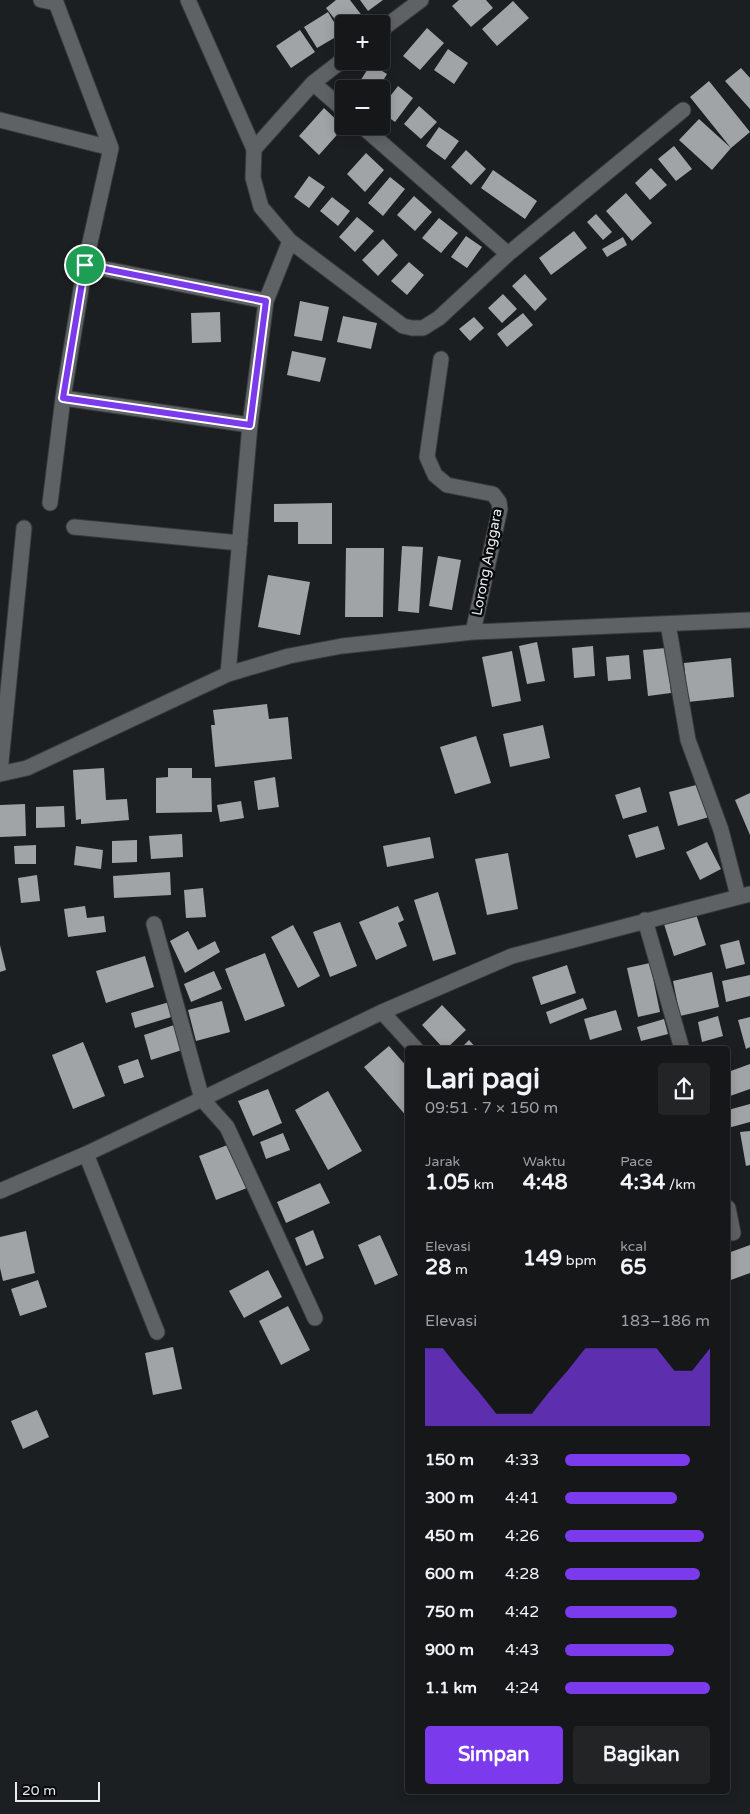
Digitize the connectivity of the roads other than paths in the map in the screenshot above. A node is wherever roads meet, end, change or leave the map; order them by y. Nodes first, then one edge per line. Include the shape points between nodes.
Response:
1 (41, 0) edge
2 (188, 0) edge
3 (421, 0) edge
4 (56, 2) edge
5 (390, 23) edge
6 (335, 66) edge
7 (313, 83) junction
8 (335, 102) edge
9 (683, 110) dead end
10 (0, 120) edge
11 (372, 135) edge
12 (110, 148) junction
13 (254, 149) junction
14 (290, 241) junction
15 (508, 254) junction
16 (85, 265) junction
17 (266, 301) junction
18 (441, 359) dead end
19 (63, 398) junction
20 (250, 425) junction
21 (50, 504) dead end
22 (74, 527) dead end
23 (24, 528) dead end
24 (240, 543) junction
25 (750, 620) edge
26 (668, 624) junction
27 (473, 632) junction
28 (228, 674) junction
29 (0, 773) edge
30 (744, 895) edge
31 (645, 920) junction
32 (154, 924) dead end
33 (382, 1012) junction
34 (413, 1046) edge
35 (681, 1046) edge
36 (202, 1099) junction
37 (86, 1154) junction
38 (0, 1191) edge
39 (730, 1218) edge
40 (733, 1233) dead end
41 (315, 1318) dead end
42 (157, 1332) dead end

1 - 4 street
2 - 13 street
3 - 5 street
4 - 12 street
6 - 7 street
7 - 8 street
7 - 13 street
9 - 15 street
10 - 12 street
11 - 15 street
12 - 16 street
13 - 14 street via 253,178 261,207
14 - 15 street via 403,326 412,328 423,328 439,318
14 - 17 street
16 - 17 street
16 - 19 street
17 - 20 street
18 - 27 street, Lorong Anggara via 427,457 435,475 447,486 493,494 500,510
19 - 20 street
19 - 21 street
20 - 24 street
22 - 24 street
23 - 29 street
24 - 28 street
25 - 26 street
26 - 27 street
26 - 30 street via 688,740
27 - 28 street via 342,646 289,656
28 - 29 street via 27,768
30 - 31 street
31 - 33 street via 512,956
31 - 35 street
32 - 36 street
33 - 34 street
33 - 36 street
36 - 37 street
36 - 41 street via 227,1127
37 - 38 street
37 - 42 street
39 - 40 street

